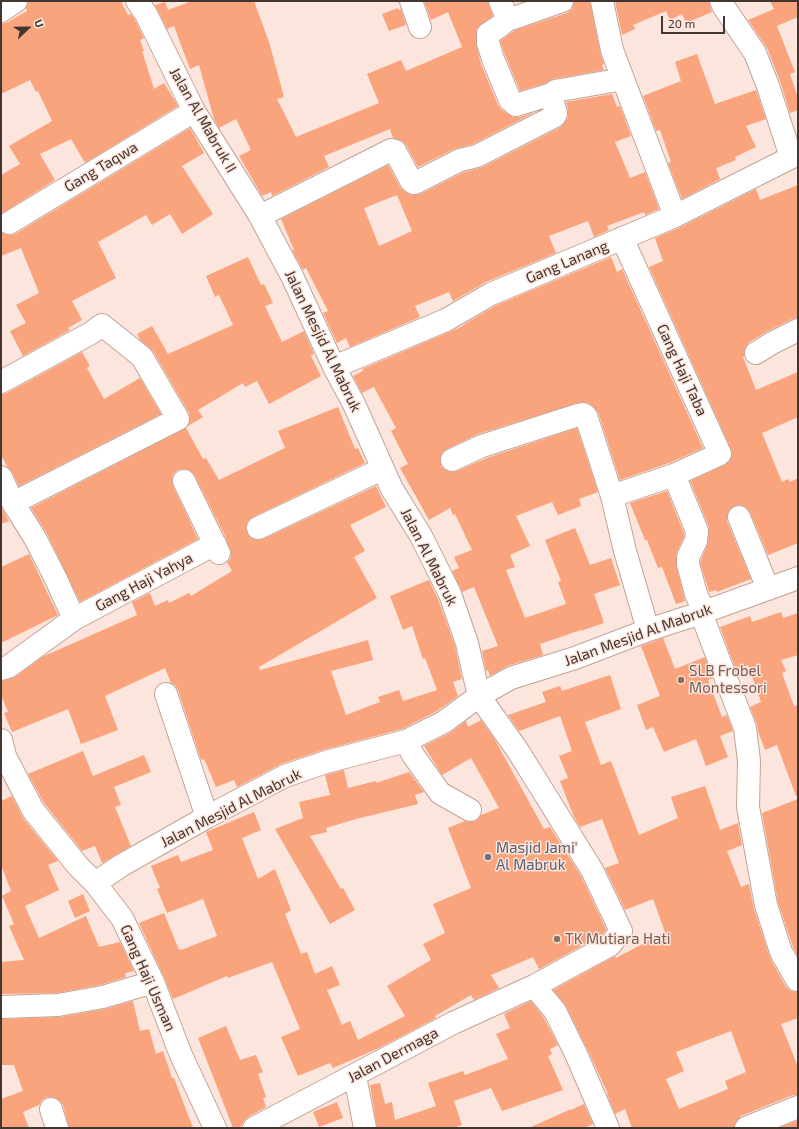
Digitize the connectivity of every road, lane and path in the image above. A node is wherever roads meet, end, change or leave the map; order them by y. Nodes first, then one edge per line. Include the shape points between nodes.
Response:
1 (16, 1) edge
2 (137, 1) edge
3 (411, 1) edge
4 (562, 1) edge
5 (602, 1) edge
6 (721, 1) edge
7 (506, 9) edge
8 (1, 11) edge
9 (420, 27) dead end
10 (623, 79) junction
11 (552, 94) junction
12 (194, 111) junction
13 (795, 155) edge
14 (260, 216) junction
15 (674, 216) junction
16 (9, 223) dead end
17 (622, 238) junction
18 (798, 330) edge
19 (756, 353) dead end
20 (334, 367) junction
21 (1, 382) edge
22 (452, 460) dead end
23 (382, 469) junction
24 (674, 475) junction
25 (1, 477) edge
26 (184, 481) dead end
27 (612, 496) junction
28 (13, 503) junction
29 (739, 517) dead end
30 (258, 528) dead end
31 (798, 578) edge
32 (768, 588) junction
33 (703, 612) junction
34 (74, 619) junction
35 (648, 630) junction
36 (1, 670) edge
37 (166, 694) dead end
38 (479, 696) junction
39 (1, 740) edge
40 (406, 741) junction
41 (470, 810) dead end
42 (207, 817) junction
43 (95, 882) junction
44 (797, 980) dead end
45 (153, 982) junction
46 (534, 986) junction
47 (1, 1007) edge
48 (355, 1076) junction
49 (798, 1107) edge
50 (215, 1128) edge
51 (254, 1128) edge
52 (365, 1128) edge
53 (608, 1128) edge
54 (746, 1128) edge

1 - 8 street
2 - 12 street, Jalan Al Mabruk II via 146,14
3 - 9 street
4 - 7 street via 514,18
5 - 10 street via 612,50
6 - 13 street via 755,53
7 - 11 street via 500,26 488,34 488,43 510,100 516,105
10 - 11 street via 555,91
10 - 15 street
11 - 14 street via 557,114 555,116 477,156 460,160 414,183 395,151 391,150
12 - 14 street, Jalan Al Mabruk II
12 - 16 street, Gang Taqwa
13 - 15 street, Gang Lanang
14 - 20 street, Jalan Mesjid Al Mabruk via 292,276
15 - 17 street, Gang Lanang
17 - 20 street, Gang Lanang via 491,294 446,320
17 - 24 street, Gang Haji Taba via 720,452 719,456
18 - 19 street
20 - 23 street, Jalan Mesjid Al Mabruk via 354,404
21 - 28 street via 102,325 142,357 178,419
22 - 27 street via 482,446 583,414 586,416
23 - 30 street
23 - 38 street, Jalan Al Mabruk via 421,536 450,594 467,643
24 - 27 street, Gang Haji Taba
24 - 33 street via 697,531 688,564
25 - 28 street
26 - 34 street, Gang Haji Yahya via 217,549
27 - 35 street
28 - 34 street via 36,538
29 - 32 street
31 - 32 street, Jalan Mesjid Al Mabruk
32 - 33 street, Jalan Mesjid Al Mabruk
33 - 35 street, Jalan Mesjid Al Mabruk
33 - 44 street via 745,728 749,761 748,807 766,905 781,952
34 - 36 street, Gang Haji Yahya
35 - 38 street, Jalan Mesjid Al Mabruk via 575,658 511,678
37 - 42 street
38 - 40 street, Jalan Mesjid Al Mabruk via 444,722
38 - 46 street via 518,751 592,870 621,931 610,945
39 - 43 street, Gang Haji Usman via 5,756 33,810 78,866
40 - 41 street via 440,793
40 - 42 street, Jalan Mesjid Al Mabruk via 326,762 285,776
42 - 43 street, Jalan Mesjid Al Mabruk via 122,864
43 - 45 street, Gang Haji Usman via 122,918
45 - 47 street via 103,997 58,1005
45 - 50 street, Gang Haji Usman via 181,1055
46 - 48 street, Jalan Dermaga via 453,1023
46 - 53 street via 555,1011
48 - 51 street, Jalan Dermaga
48 - 52 street
49 - 54 street

